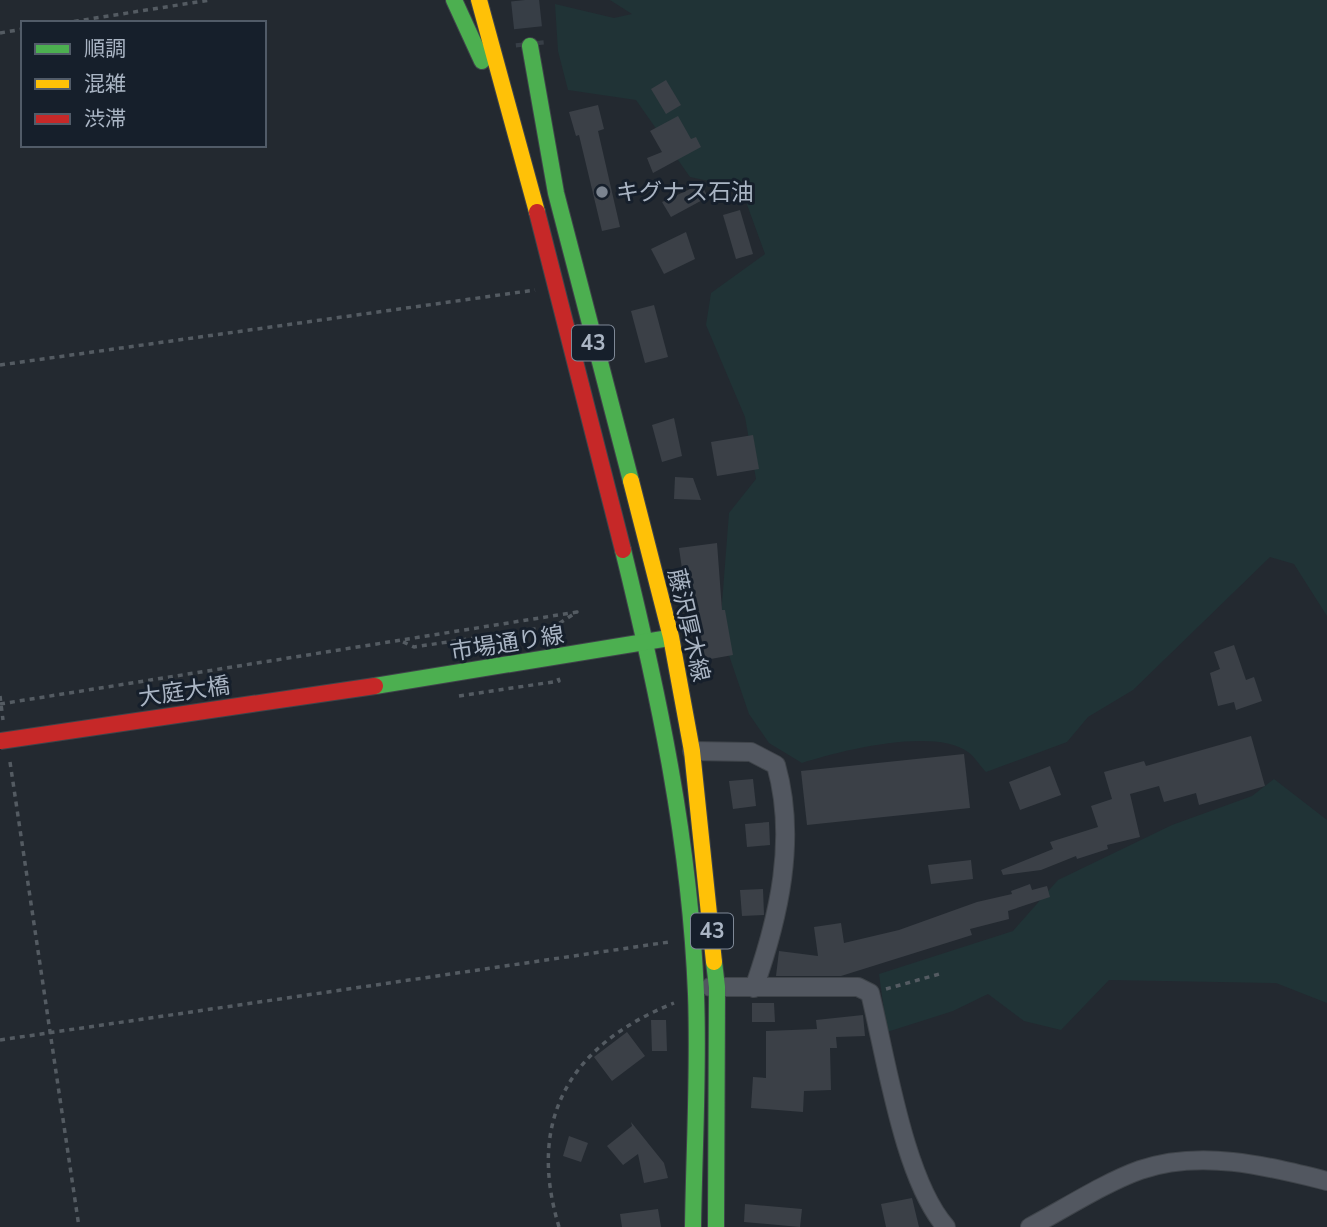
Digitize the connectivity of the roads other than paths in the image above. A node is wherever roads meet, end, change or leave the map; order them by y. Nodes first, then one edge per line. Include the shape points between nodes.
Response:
1 (454, 0) edge
2 (479, 0) edge
3 (530, 46) tunnel mouth
4 (517, 137) junction
5 (671, 637) junction
6 (646, 644) junction
7 (375, 686) joint
8 (4, 740) edge
9 (692, 751) junction
10 (717, 987) junction
11 (754, 988) junction
12 (696, 990) junction
13 (1327, 1181) edge
14 (693, 1227) edge
15 (716, 1227) edge
16 (946, 1227) edge
17 (1030, 1227) edge

1 - 4 main road, 藤沢厚木線 / 43
2 - 4 main road, 藤沢厚木線 / 43
3 - 5 main road, 藤沢厚木線 / 43 via 556,193
4 - 6 main road, 藤沢厚木線 / 43
5 - 6 main road, 市場通り線
5 - 9 main road, 藤沢厚木線 / 43
6 - 7 main road, 市場通り線
6 - 12 main road, 藤沢厚木線 / 43 via 681,823
7 - 8 main road, 大庭大橋, bridge
9 - 10 main road, 藤沢厚木線 / 43
9 - 11 street via 751,752 776,765 785,796 786,843 772,934
10 - 11 street
10 - 12 street
10 - 15 main road, 藤沢厚木線 / 43
11 - 16 street via 858,987 870,993 915,1176
12 - 14 main road, 藤沢厚木線 / 43
13 - 17 street via 1246,1161 1180,1162 1140,1170

